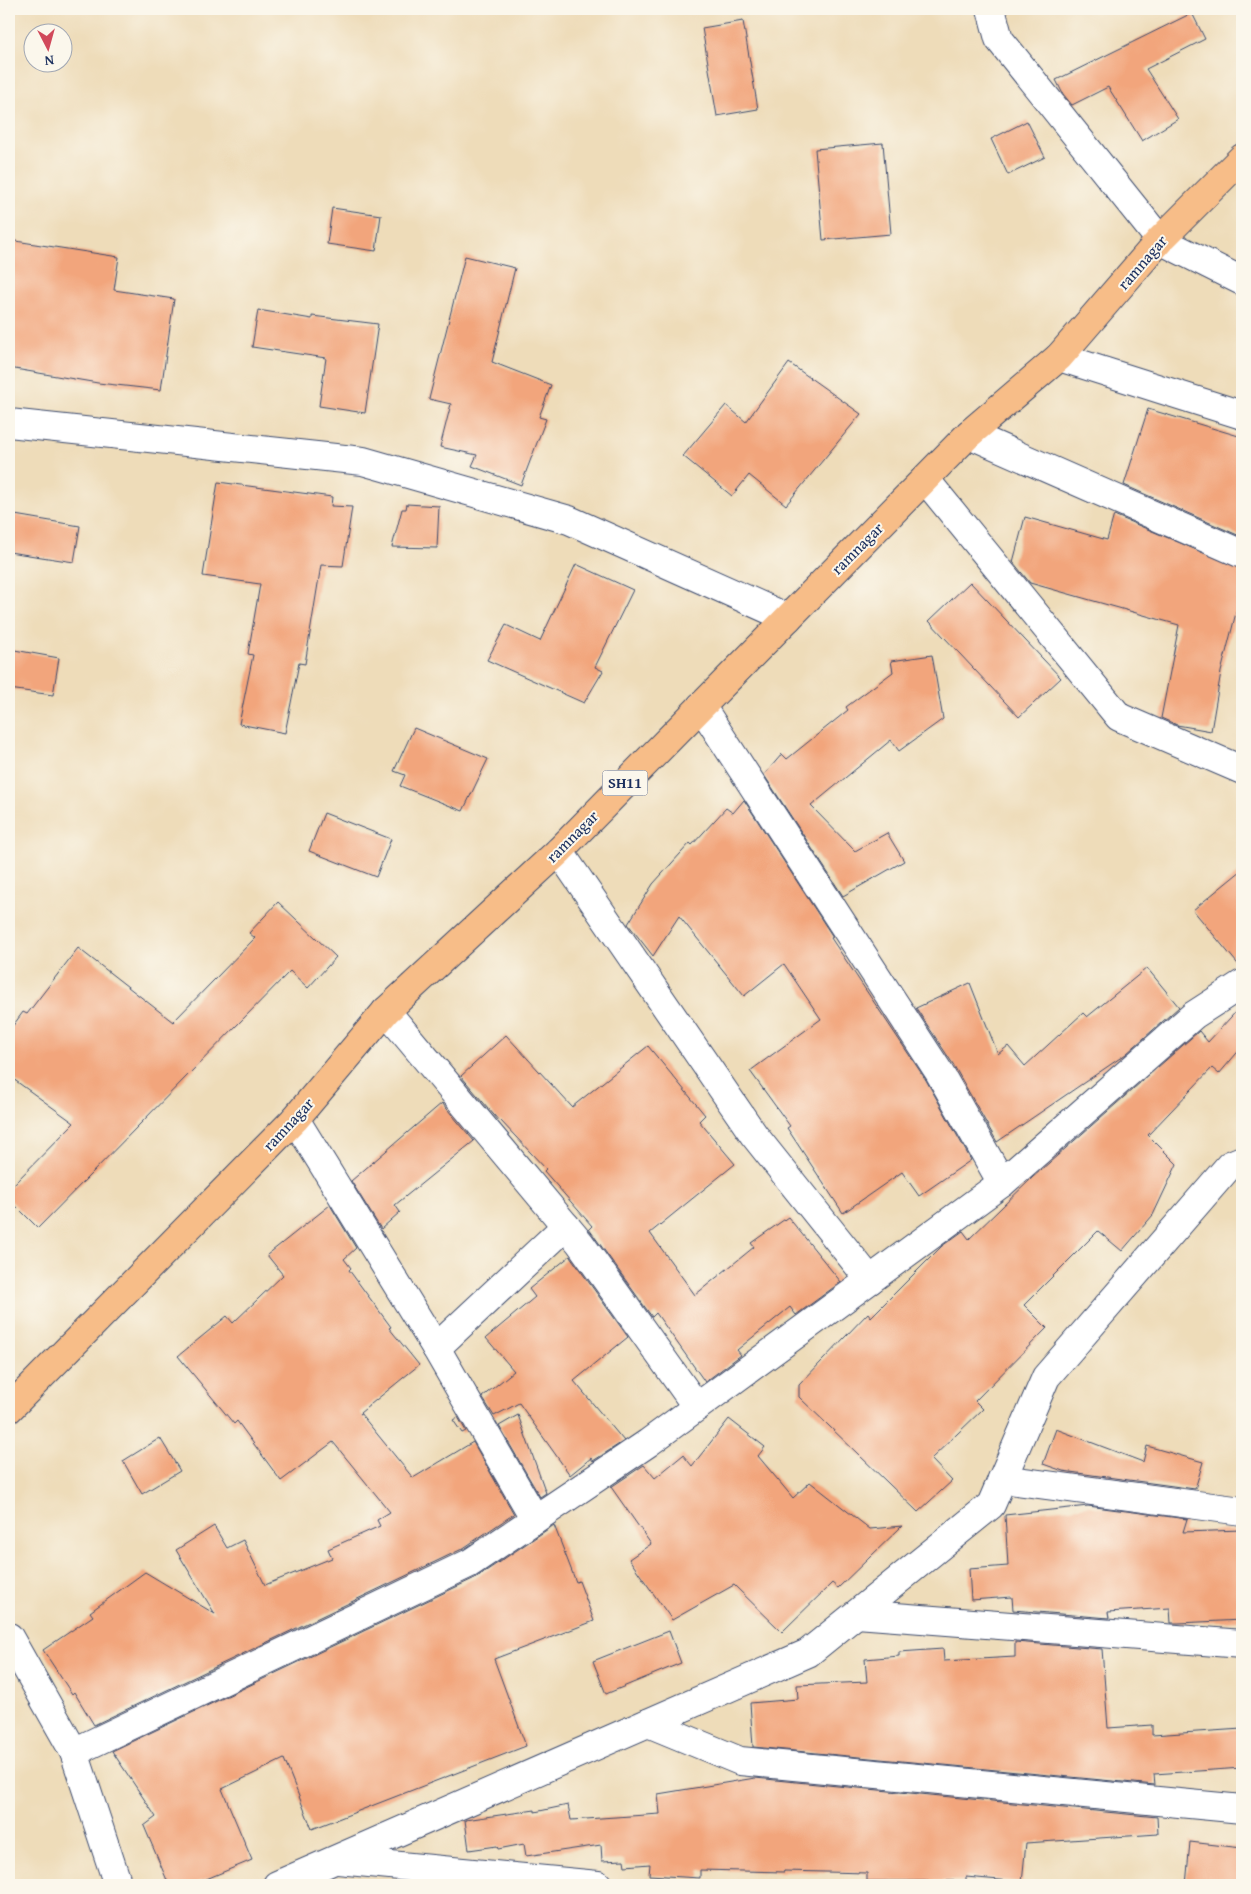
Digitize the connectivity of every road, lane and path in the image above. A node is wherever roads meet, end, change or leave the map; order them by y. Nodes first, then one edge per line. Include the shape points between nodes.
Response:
1 (991, 9) edge
2 (1242, 158) edge
3 (1160, 240) junction
4 (1242, 281) edge
5 (1059, 357) junction
6 (1242, 415) edge
7 (9, 423) edge
8 (969, 434) junction
9 (924, 479) junction
10 (1242, 554) edge
11 (788, 618) junction
12 (701, 706) junction
13 (1242, 770) edge
14 (558, 851) junction
15 (1242, 984) edge
16 (386, 1011) junction
17 (294, 1119) junction
18 (1242, 1160) edge
19 (1002, 1183) junction
20 (566, 1226) junction
21 (870, 1280) junction
22 (436, 1348) junction
23 (698, 1407) junction
24 (9, 1409) edge
25 (1002, 1479) junction
26 (1242, 1511) edge
27 (535, 1519) junction
28 (856, 1614) junction
29 (9, 1637) edge
30 (1242, 1644) edge
31 (648, 1723) junction
32 (74, 1752) junction
33 (1242, 1809) edge
34 (336, 1860) junction
35 (118, 1885) edge
36 (277, 1885) edge
37 (598, 1885) edge

1 - 3 street via 999,39
2 - 3 main road, ramnagar / SH11
3 - 4 street
3 - 5 main road, ramnagar / SH11
5 - 6 street
5 - 8 main road, ramnagar / SH11
7 - 11 street via 363,461 569,520
8 - 9 main road, ramnagar / SH11
8 - 10 street
9 - 11 main road, ramnagar / SH11
9 - 13 street via 1119,717
11 - 12 main road, ramnagar / SH11
12 - 14 main road, ramnagar / SH11
12 - 19 street via 939,1072
14 - 16 main road, ramnagar / SH11
14 - 21 street via 754,1135
15 - 19 street via 1194,1015
16 - 17 main road, ramnagar / SH11
16 - 20 street
17 - 22 street
17 - 24 main road, ramnagar / SH11
18 - 25 street via 1230,1164 1046,1377
19 - 21 street
20 - 22 street
20 - 23 street
21 - 23 street
22 - 27 street
23 - 27 street
25 - 26 street
25 - 28 street via 991,1505
27 - 32 street via 470,1563
28 - 30 street
28 - 31 street via 808,1653
29 - 32 street
31 - 33 street via 740,1761
31 - 34 street
32 - 35 street
34 - 36 street
34 - 37 street

